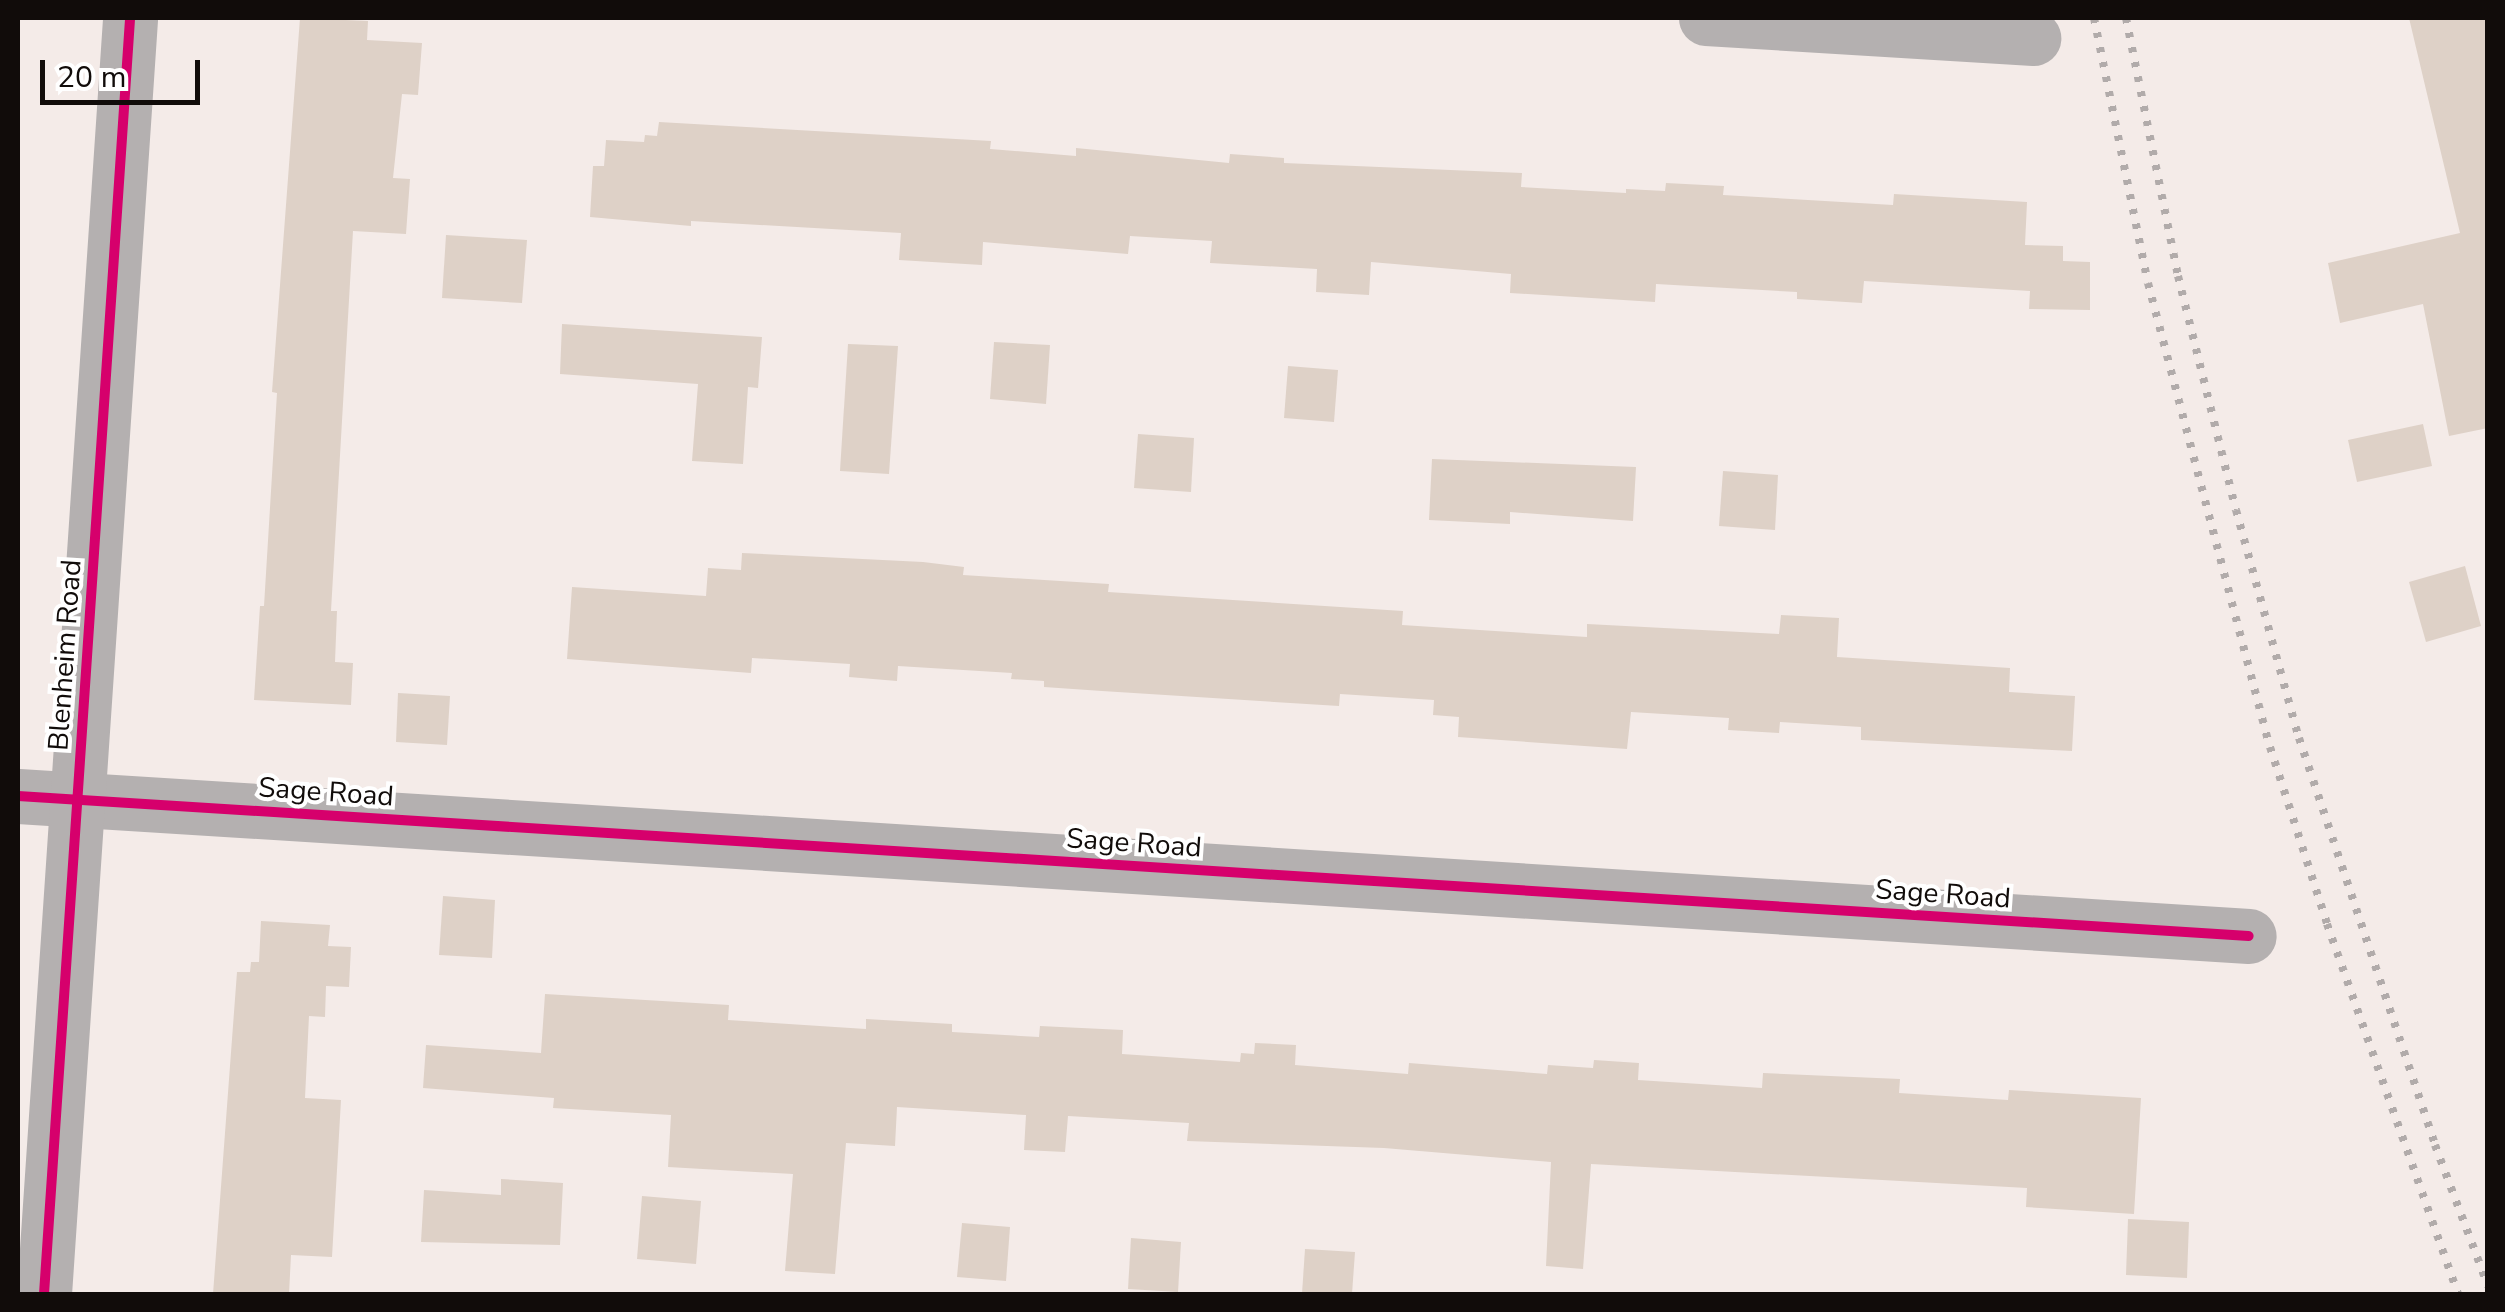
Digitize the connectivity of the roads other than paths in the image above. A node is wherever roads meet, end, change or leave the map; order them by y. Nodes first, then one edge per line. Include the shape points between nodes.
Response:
1 (130, 18) edge
2 (1706, 18) edge
3 (2033, 38) dead end
4 (18, 796) edge
5 (78, 799) junction
6 (2248, 936) dead end
7 (44, 1294) edge

1 - 5 street, Blenheim Road
2 - 3 street
4 - 5 street, Sage Road
5 - 6 street, Sage Road
5 - 7 street, Blenheim Road

